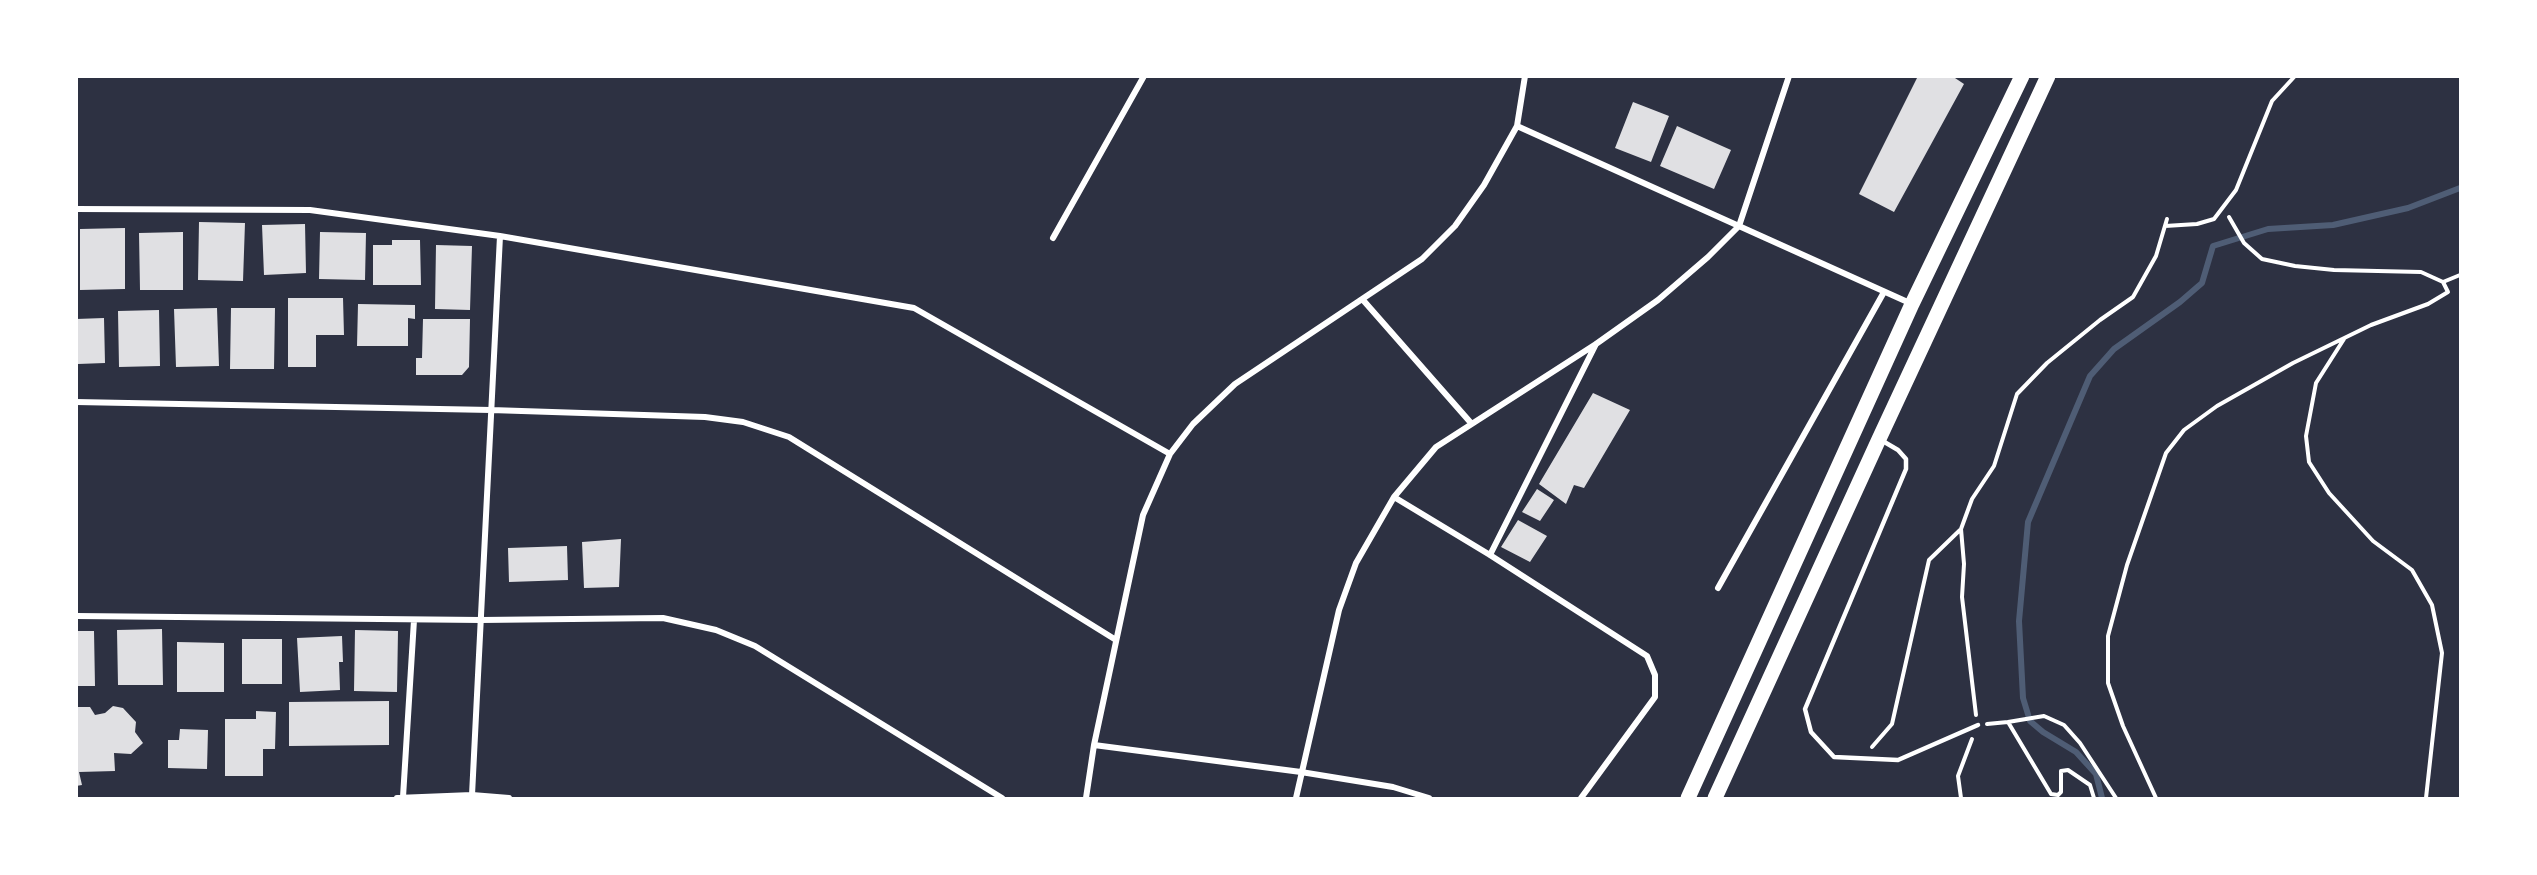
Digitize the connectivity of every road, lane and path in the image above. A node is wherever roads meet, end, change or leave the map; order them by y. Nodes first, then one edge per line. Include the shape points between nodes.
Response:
1 (1144, 76) edge
2 (1526, 76) edge
3 (1789, 76) edge
4 (2022, 76) edge
5 (2048, 76) edge
6 (2295, 76) edge
7 (1516, 126) junction
8 (76, 209) edge
9 (2229, 217) dead end
10 (2167, 219) dead end
11 (1739, 226) junction
12 (2165, 226) junction
13 (500, 236) junction
14 (1053, 238) dead end
15 (2460, 275) edge
16 (2443, 282) junction
17 (1884, 292) junction
18 (1363, 300) junction
19 (1912, 304) junction
20 (2344, 338) junction
21 (1596, 344) junction
22 (76, 402) edge
23 (491, 410) junction
24 (1471, 423) junction
25 (1879, 439) junction
26 (1170, 454) junction
27 (1394, 497) junction
28 (1960, 529) junction
29 (1490, 555) junction
30 (1718, 588) dead end
31 (76, 616) edge
32 (414, 620) junction
33 (481, 620) junction
34 (1116, 639) junction
35 (2008, 722) junction
36 (1978, 725) junction
37 (1094, 745) junction
38 (1860, 758) junction
39 (1301, 772) junction
40 (472, 795) junction
41 (400, 798) edge
42 (509, 798) edge
43 (1002, 798) edge
44 (1086, 798) edge
45 (1296, 798) edge
46 (1430, 798) edge
47 (1581, 798) edge
48 (1688, 798) edge
49 (1715, 798) edge
50 (1961, 798) edge
51 (2094, 798) edge
52 (2116, 798) edge
53 (2156, 798) edge
54 (2426, 798) edge

1 - 14 street
2 - 7 street
3 - 11 street
4 - 19 main road
5 - 25 main road
6 - 12 path via 2272,100 2236,190 2214,219
7 - 11 street
7 - 18 street via 1484,185 1455,226 1422,259
8 - 13 street via 310,210
9 - 16 path via 2244,243 2262,259 2334,270 2421,272
10 - 12 path
11 - 17 street
11 - 21 street via 1658,300
12 - 28 path via 2156,256 2133,297 2047,363 2018,394 1994,466 1972,499
13 - 23 street
13 - 26 street via 914,308
15 - 16 path
16 - 20 path via 2448,292 2428,304
17 - 19 street
17 - 30 street
18 - 24 street
18 - 26 street via 1235,384 1200,417
19 - 48 main road
20 - 53 path via 2217,406 2184,430 2166,453 2127,565 2108,636 2108,683
20 - 54 path via 2316,383 2306,436 2309,462 2330,493 2373,541 2412,570 2433,605 2442,653
21 - 24 street
21 - 29 street
22 - 23 street
23 - 33 street
23 - 34 street via 705,417 743,422 789,437
24 - 27 street via 1436,447
25 - 38 lane via 1898,450 1906,459 1906,469 1805,710 1811,732 1834,757
25 - 49 main road
26 - 34 street via 1143,514
27 - 29 street
27 - 39 street via 1356,563 1339,610
28 - 36 path via 1962,597
28 - 38 path via 1929,560 1892,724
29 - 47 street via 1647,656 1655,675 1655,697
31 - 32 street
32 - 33 street
32 - 41 street
33 - 40 street
33 - 43 street via 663,618 716,630 755,646
34 - 37 street
35 - 36 path
35 - 51 path via 2051,794 2061,792 2061,771 2068,770 2090,785
35 - 52 path via 2044,716 2064,725
36 - 38 lane via 1898,760
36 - 50 path via 1958,776
37 - 39 street
37 - 44 street
39 - 45 street
39 - 46 street via 1393,787
40 - 41 street
40 - 42 street

